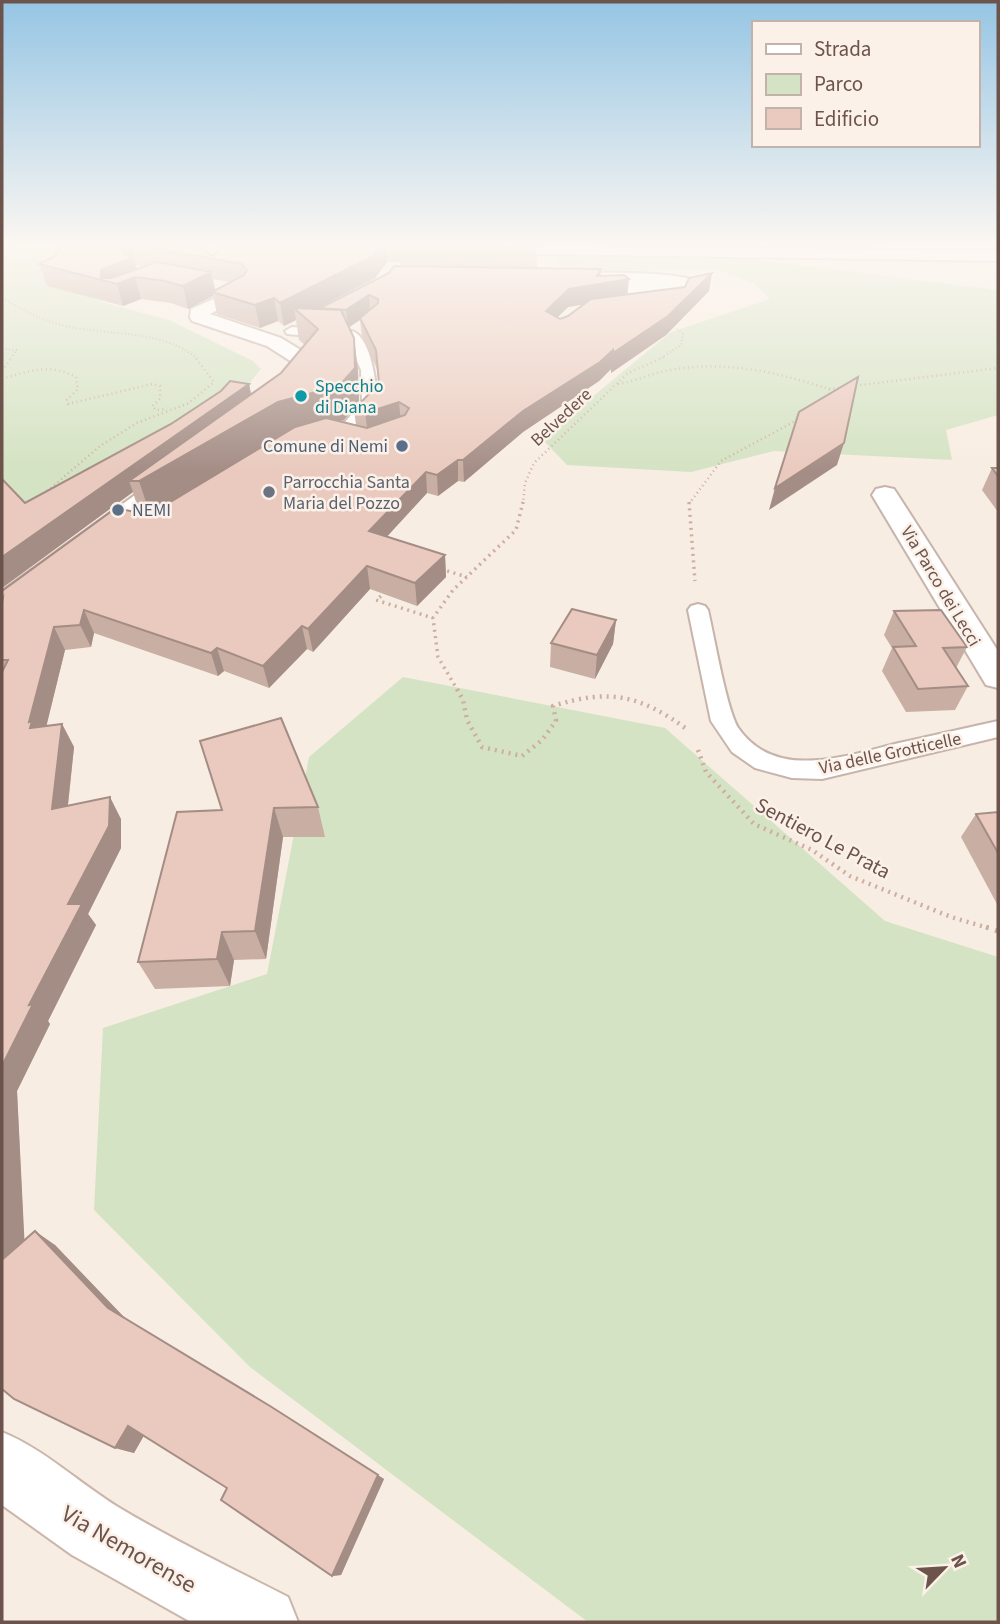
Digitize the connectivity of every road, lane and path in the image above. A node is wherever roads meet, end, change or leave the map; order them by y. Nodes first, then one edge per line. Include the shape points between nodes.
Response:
1 (46, 320) edge
2 (211, 320) edge
3 (312, 320) edge
4 (673, 326) edge
5 (283, 336) junction
6 (2, 349) edge
7 (998, 368) edge
8 (2, 371) edge
9 (2, 379) edge
10 (617, 384) junction
11 (829, 388) junction
12 (836, 400) edge
13 (174, 408) junction
14 (267, 408) edge
15 (802, 417) edge
16 (309, 436) edge
17 (204, 456) edge
18 (885, 495) dead end
19 (39, 498) edge
20 (120, 519) junction
21 (146, 526) edge
22 (433, 566) edge
23 (467, 577) junction
24 (387, 591) edge
25 (2, 605) edge
26 (698, 610) joint
27 (433, 618) junction
28 (998, 677) edge
29 (998, 729) edge
30 (691, 732) dead end
31 (695, 742) dead end
32 (998, 931) edge
33 (2, 1465) edge
34 (264, 1622) edge

1 - 13 path via 179,346 206,365 214,382 189,403
2 - 5 street
3 - 5 street
4 - 10 path, Belvedere via 683,334 681,345 628,373
5 - 14 street via 303,367
5 - 16 lane via 357,331 368,370 370,403 353,432
6 - 8 path via 17,350
7 - 11 path
9 - 13 path via 44,367 61,368 76,377 78,389 68,404 154,383 160,386 160,398 152,407
10 - 11 path via 712,363 747,366
10 - 23 path, Belvedere via 534,463 525,483 516,530
11 - 12 path
13 - 19 path via 137,422 100,446
15 - 26 path via 721,461 689,501
17 - 20 street
18 - 28 street, Via Parco dei Lecci
20 - 21 lane
20 - 25 street
22 - 23 path
23 - 27 path, Belvedere
24 - 27 path via 376,600
26 - 29 lane, Via delle Grotticelle via 730,735 741,749 779,768 822,770
27 - 30 path via 438,657 463,700 467,720 482,747 522,756 556,721 553,706 576,698 621,695 651,705
31 - 32 path, Sentiero Le Prata via 706,772 754,824 812,850 850,876
33 - 34 street, Via Nemorense via 51,1504 124,1550

